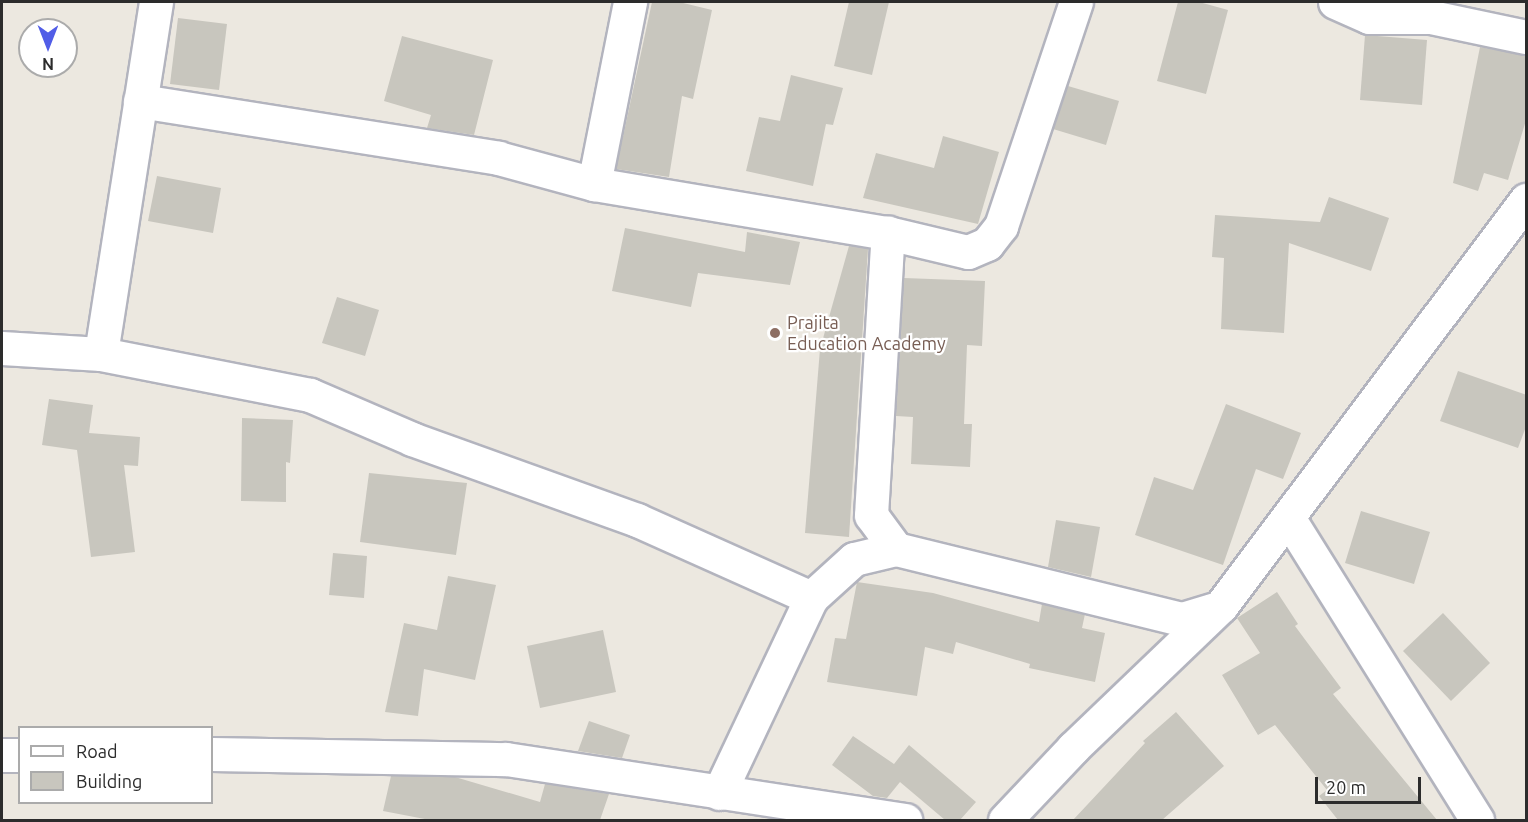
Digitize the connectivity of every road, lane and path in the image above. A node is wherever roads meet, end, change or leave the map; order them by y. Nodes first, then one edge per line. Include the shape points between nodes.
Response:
1 (156, 2) edge
2 (630, 2) edge
3 (1076, 2) edge
4 (1335, 2) edge
5 (1527, 37) edge
6 (140, 101) junction
7 (594, 184) junction
8 (1527, 200) edge
9 (888, 233) junction
10 (2, 348) edge
11 (101, 354) junction
12 (1289, 519) junction
13 (896, 549) junction
14 (811, 598) junction
15 (1221, 606) junction
16 (213, 754) edge
17 (2, 755) edge
18 (18, 755) edge
19 (719, 793) junction
20 (905, 820) edge
21 (1005, 820) edge
22 (1477, 820) edge

1 - 6 street
2 - 7 street
3 - 9 street via 1001,226 987,244 968,252
4 - 5 street via 1369,17 1431,17
6 - 7 street via 498,158
6 - 11 street
7 - 9 street
8 - 12 street
9 - 13 street via 871,515
10 - 11 street
11 - 14 street via 310,395 412,439 637,520
12 - 15 street
12 - 22 street
13 - 14 street via 854,559
13 - 15 street via 1182,619
14 - 19 street
15 - 21 street via 1073,748
16 - 19 street via 506,759
17 - 18 street
19 - 20 street

